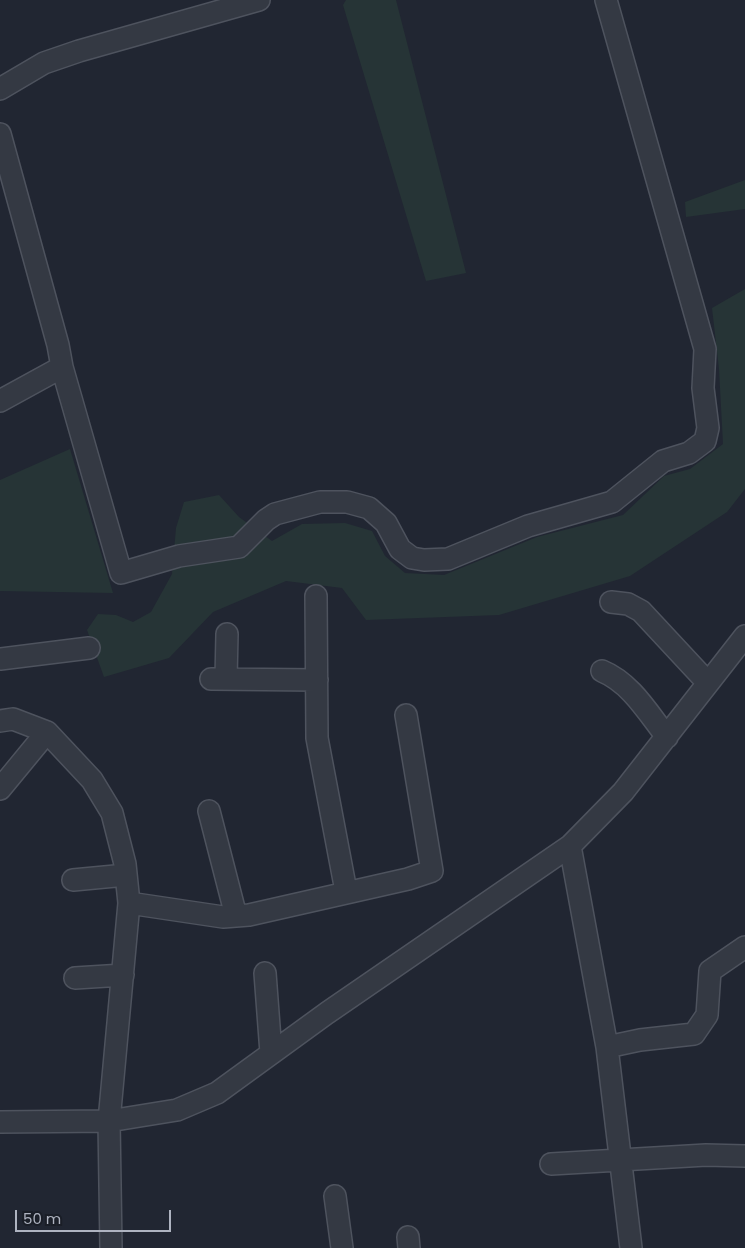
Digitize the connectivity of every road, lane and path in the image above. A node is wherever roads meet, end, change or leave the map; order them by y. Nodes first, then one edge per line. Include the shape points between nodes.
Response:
1 (259, 0) edge
2 (606, 0) edge
3 (0, 89) edge
4 (0, 134) edge
5 (62, 367) junction
6 (0, 401) edge
7 (316, 596) dead end
8 (611, 602) dead end
9 (227, 634) dead end
10 (745, 636) edge
11 (88, 648) dead end
12 (0, 659) edge
13 (602, 672) dead end
14 (317, 680) junction
15 (708, 683) junction
16 (406, 715) dead end
17 (0, 721) edge
18 (47, 732) junction
19 (667, 736) junction
20 (0, 789) edge
21 (209, 811) dead end
22 (570, 846) junction
23 (126, 874) junction
24 (72, 880) dead end
25 (346, 892) junction
26 (129, 903) junction
27 (236, 916) junction
28 (745, 947) edge
29 (265, 973) dead end
30 (123, 975) junction
31 (75, 978) dead end
32 (607, 1047) junction
33 (271, 1053) junction
34 (110, 1121) junction
35 (0, 1122) edge
36 (745, 1156) edge
37 (621, 1160) junction
38 (551, 1164) dead end
39 (335, 1196) dead end
40 (111, 1248) edge
41 (342, 1248) edge
42 (631, 1248) edge

1 - 3 street via 44,63
2 - 5 street via 705,349 703,388 708,428 705,441 689,453 663,462 612,502 528,526 448,559 412,558 400,549 386,524 369,508 347,502 320,502 275,514 239,547 179,556 121,573
4 - 5 street
5 - 6 street
7 - 14 street
8 - 15 street via 628,604 641,611
9 - 14 street via 218,679
10 - 15 street
11 - 12 street
13 - 19 street via 615,676 630,690
14 - 25 street via 317,738
15 - 19 street
16 - 25 street via 432,871
17 - 18 street via 13,719
18 - 20 street
18 - 23 street via 92,780 112,813
19 - 22 street via 623,792
21 - 27 street
22 - 32 street
22 - 33 street
23 - 24 street
23 - 26 street
25 - 27 street
26 - 27 street via 223,917
26 - 30 street
28 - 32 street via 710,971 706,1015 694,1034
29 - 33 street
30 - 31 street
30 - 34 street
32 - 37 street
33 - 34 street via 217,1093 177,1110
34 - 35 street
34 - 40 street
36 - 37 street
37 - 38 street
37 - 42 street
39 - 41 street

